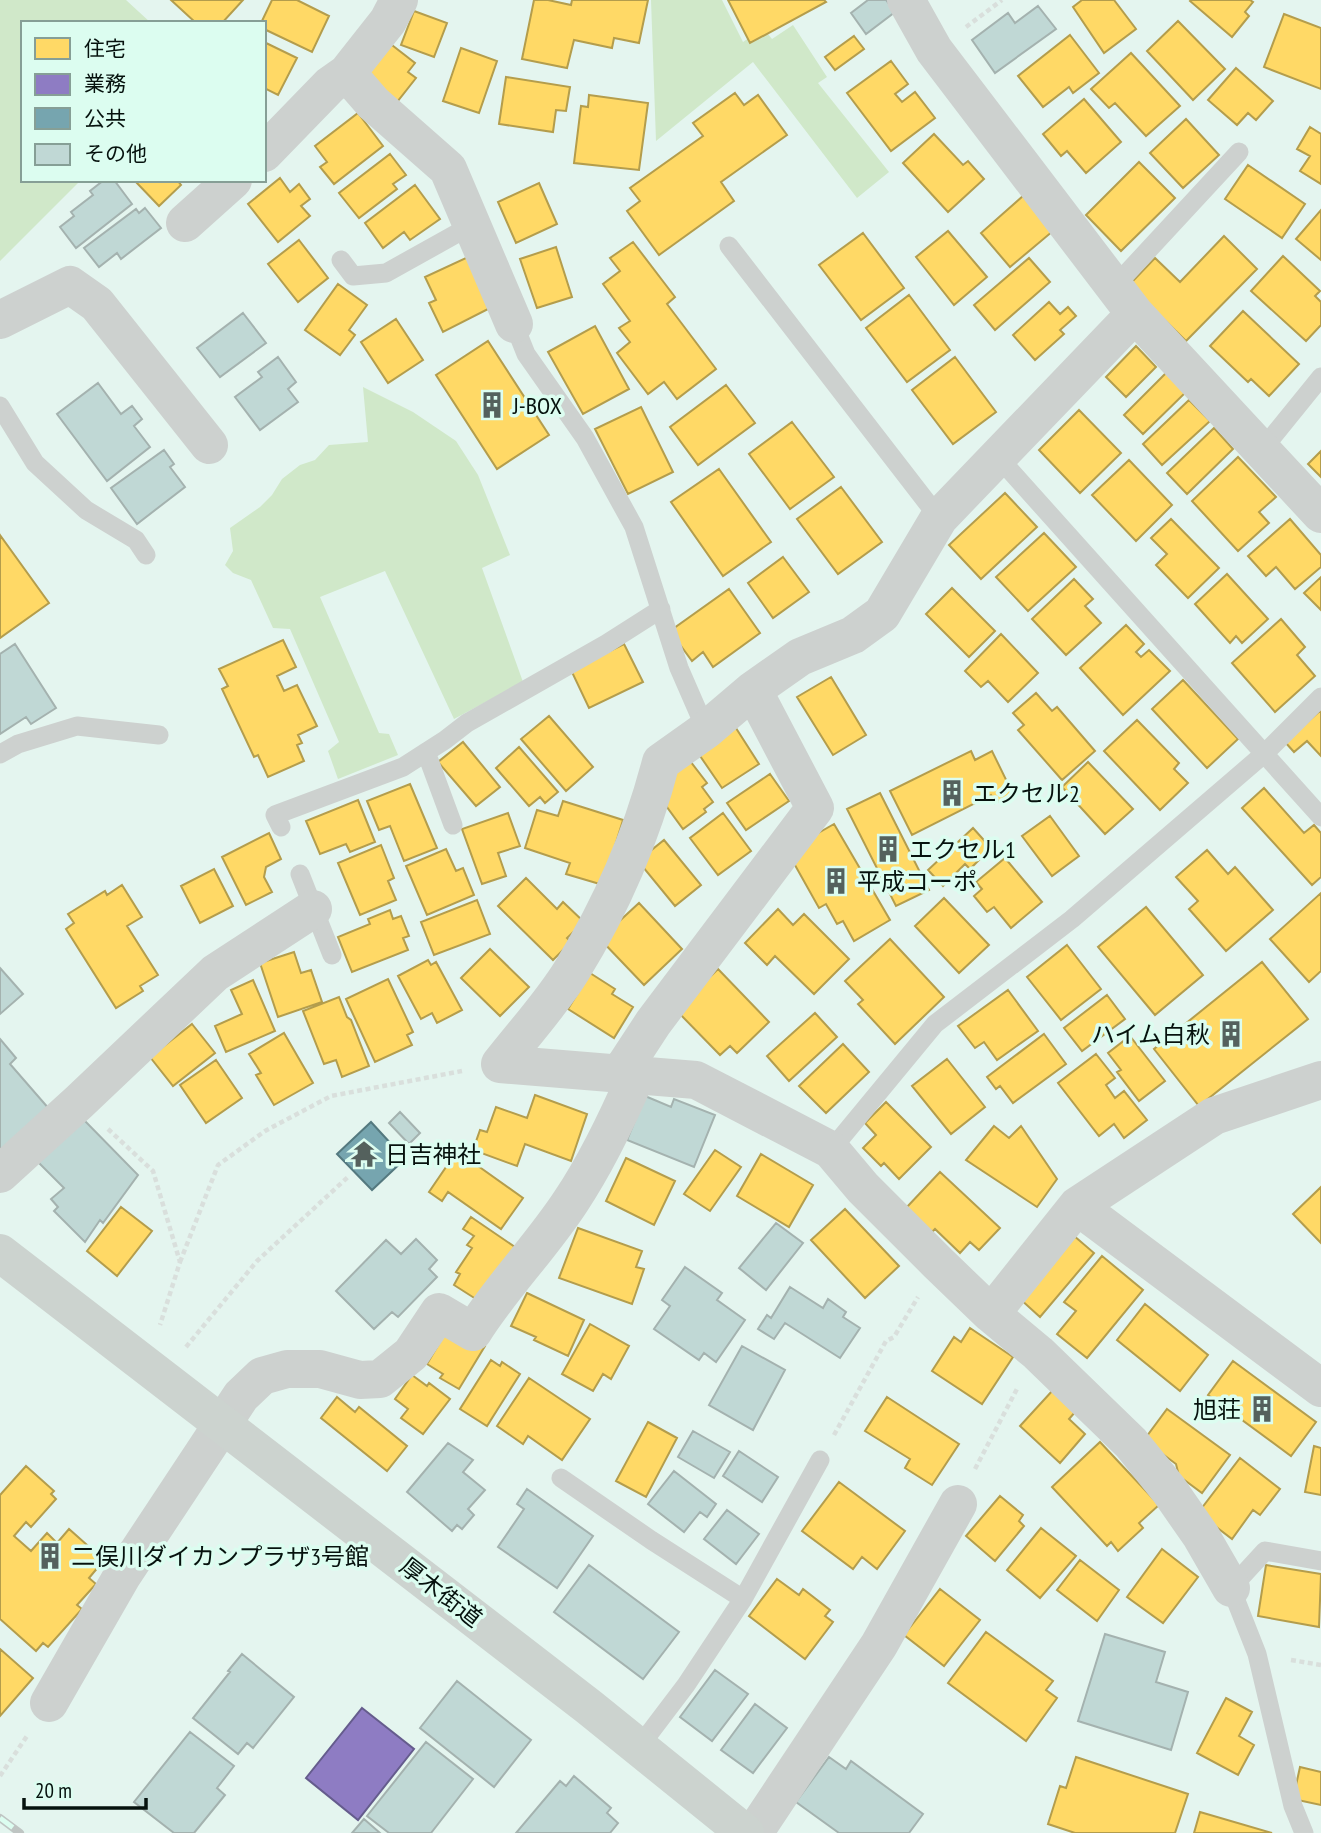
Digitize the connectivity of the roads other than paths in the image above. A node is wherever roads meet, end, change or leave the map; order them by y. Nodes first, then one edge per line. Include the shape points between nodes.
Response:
1 (399, 0) edge
2 (906, 0) edge
3 (347, 73) junction
4 (266, 151) edge
5 (1239, 152) dead end
6 (231, 182) edge
7 (185, 223) dead end
8 (472, 225) junction
9 (729, 246) dead end
10 (341, 260) dead end
11 (1125, 301) junction
12 (0, 320) edge
13 (514, 324) joint
14 (1321, 377) edge
15 (0, 406) edge
16 (209, 445) dead end
17 (1261, 451) junction
18 (998, 457) junction
19 (1321, 513) edge
20 (939, 518) junction
21 (146, 555) dead end
22 (661, 609) junction
23 (753, 691) junction
24 (1321, 697) edge
25 (706, 730) junction
26 (159, 734) dead end
27 (426, 752) junction
28 (1265, 753) junction
29 (0, 754) edge
30 (1321, 817) edge
31 (453, 825) dead end
32 (281, 827) dead end
33 (306, 892) joint
34 (332, 955) dead end
35 (628, 1075) junction
36 (1321, 1080) edge
37 (831, 1150) junction
38 (0, 1174) edge
39 (1077, 1206) junction
40 (0, 1253) edge
41 (991, 1314) junction
42 (1321, 1388) edge
43 (224, 1423) junction
44 (820, 1460) road end
45 (561, 1478) dead end
46 (958, 1504) road end
47 (1321, 1562) edge
48 (1231, 1588) junction
49 (743, 1599) junction
50 (48, 1703) road end
51 (639, 1747) junction
52 (745, 1833) edge
53 (754, 1833) edge
54 (1304, 1833) edge

1 - 3 street
2 - 11 street via 934,50
3 - 4 street
3 - 8 street via 373,103 448,169
5 - 11 lane
6 - 7 street
8 - 10 lane via 386,273 353,276
8 - 13 street
9 - 20 lane
11 - 17 street
11 - 18 street
12 - 16 street via 70,285 97,304
13 - 22 lane via 526,354 585,438 634,527
14 - 17 lane
15 - 21 lane via 34,463 86,510 136,540
17 - 19 street
18 - 20 street
18 - 28 lane
20 - 23 street via 882,614 853,635 800,657
22 - 25 lane via 679,668
22 - 27 lane
23 - 25 street
23 - 35 street via 815,808 653,1023
24 - 28 lane
25 - 35 street via 661,762 651,802 615,892 571,972 500,1064
26 - 29 lane via 77,726
27 - 31 lane
27 - 32 lane via 403,767 275,815
28 - 30 lane
28 - 37 lane via 1072,919 935,1024
33 - 34 lane
33 - 38 street
35 - 37 street via 696,1080
35 - 43 street via 615,1124 570,1202 473,1332 439,1312 411,1354 380,1379 360,1380 320,1369 287,1369 262,1376 241,1396
36 - 39 street via 1214,1116
37 - 41 street via 863,1188
39 - 41 street
39 - 42 street
40 - 43 main road, 厚木街道
41 - 48 street via 1131,1443 1201,1536
43 - 50 street via 122,1576
43 - 51 main road, 厚木街道
44 - 49 lane
45 - 49 lane
46 - 53 street via 879,1645
47 - 48 lane via 1265,1551
48 - 54 lane via 1257,1654 1293,1806
49 - 51 lane
51 - 52 main road, 厚木街道

